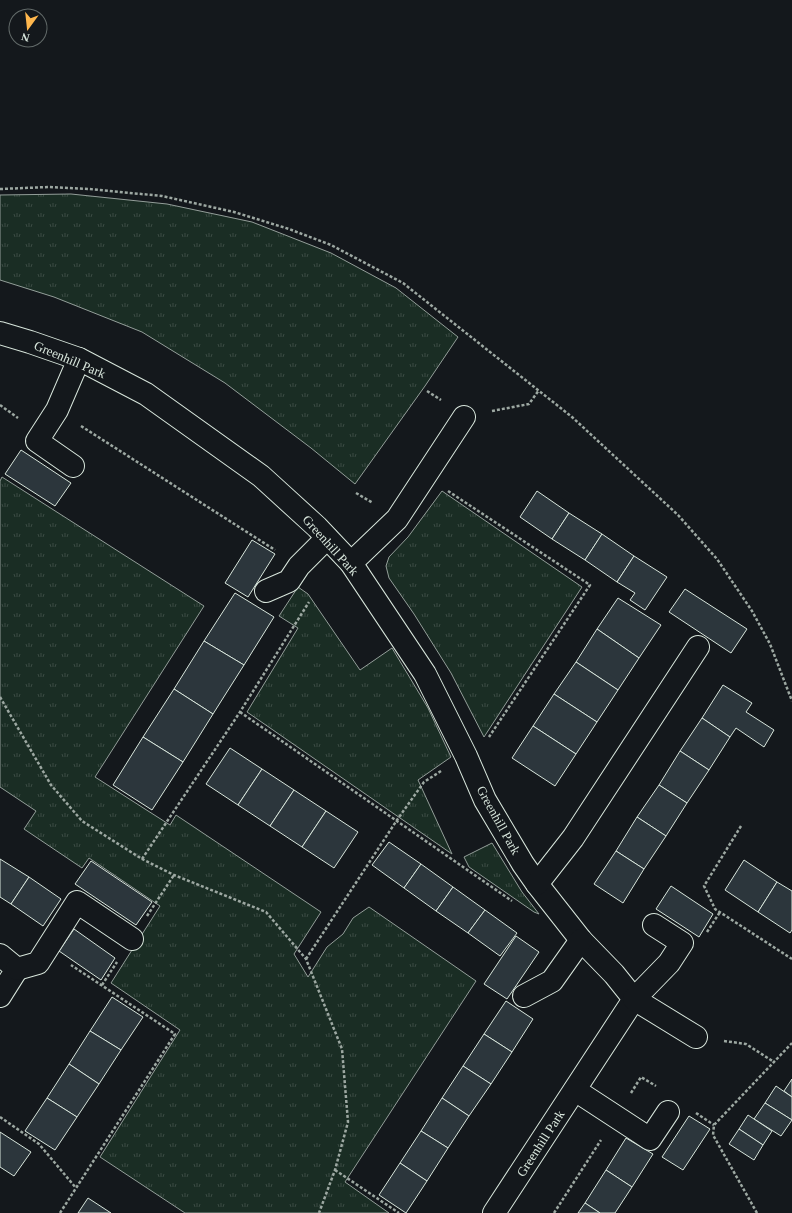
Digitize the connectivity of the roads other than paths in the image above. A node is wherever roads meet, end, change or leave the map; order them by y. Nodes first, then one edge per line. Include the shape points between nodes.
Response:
1 (0, 333) edge
2 (79, 360) junction
3 (464, 417) road end
4 (73, 466) dead end
5 (326, 538) junction
6 (351, 564) junction
7 (266, 591) dead end
8 (698, 647) dead end
9 (537, 884) junction
10 (654, 925) dead end
11 (132, 939) dead end
12 (581, 940) junction
13 (0, 955) edge
14 (17, 968) junction
15 (0, 996) edge
16 (524, 996) dead end
17 (634, 999) junction
18 (696, 1038) road end
19 (575, 1090) junction
20 (668, 1112) dead end
21 (494, 1213) edge

1 - 2 street, Greenhill Park
2 - 4 street via 57,410 37,441
2 - 5 street, Greenhill Park via 146,394 261,476
3 - 6 street via 397,519
5 - 6 street, Greenhill Park
5 - 7 street via 299,566 289,581
6 - 9 street, Greenhill Park via 425,674 485,800
8 - 9 street via 573,838
9 - 12 street, Greenhill Park
10 - 17 street via 682,944 669,963
11 - 14 street via 77,902 38,963
12 - 16 street via 552,981
12 - 17 street, Greenhill Park
13 - 14 street
14 - 15 street
17 - 18 street
17 - 19 street, Greenhill Park
19 - 20 street via 650,1139
19 - 21 street, Greenhill Park

